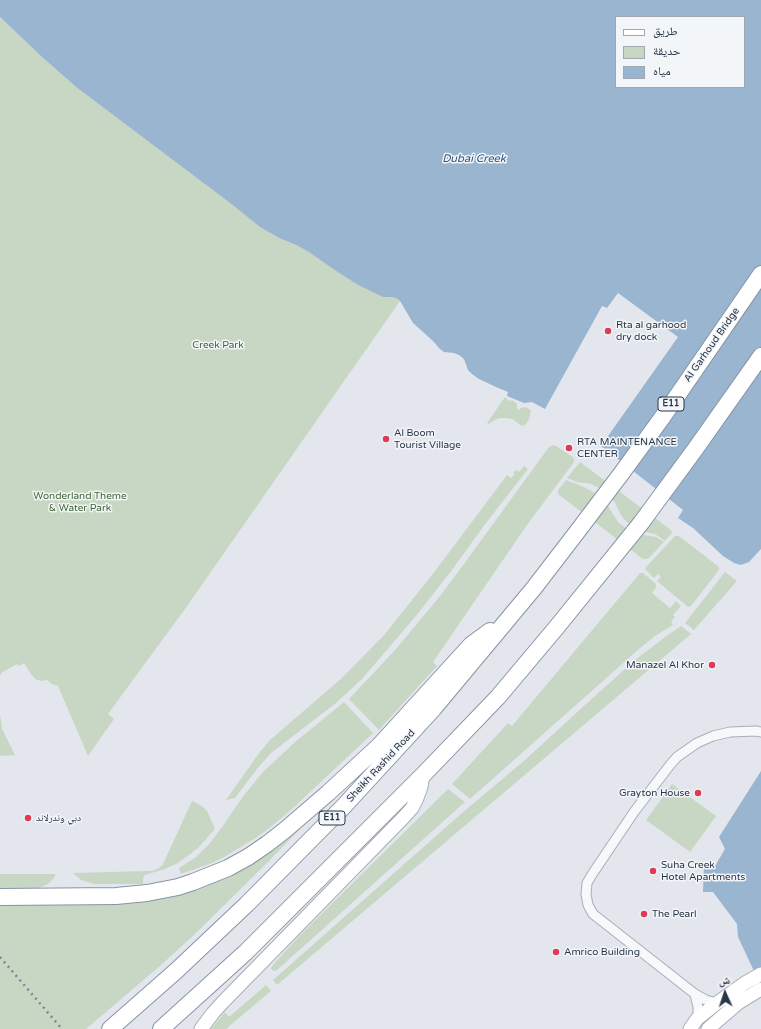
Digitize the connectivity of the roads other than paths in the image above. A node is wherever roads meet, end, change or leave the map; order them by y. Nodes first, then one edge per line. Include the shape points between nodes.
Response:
1 (761, 274) edge
2 (761, 356) edge
3 (577, 532) joint
4 (505, 623) junction
5 (759, 731) edge
6 (422, 775) junction
7 (0, 897) edge
8 (761, 974) edge
9 (761, 989) edge
10 (695, 994) junction
11 (717, 1003) junction
12 (694, 1024) edge
13 (110, 1029) edge
14 (161, 1029) edge
15 (201, 1029) edge
16 (708, 1029) edge

1 - 3 highway, Al Garhoud Bridge / E11 via 660,420
2 - 6 highway via 696,448 612,559 498,697
3 - 4 highway, Sheikh Rashid Road / E11
4 - 7 highway via 471,646 379,746 306,812 267,844 228,868 178,887 132,895
4 - 13 highway, Sheikh Rashid Road / E11 via 434,708 344,806 212,938
5 - 10 street via 730,732 713,736 697,743 677,757 634,812 587,883 588,905 593,914
6 - 14 highway via 246,952
6 - 15 street via 421,787 412,808 218,1007
8 - 11 street
9 - 16 street via 738,1003
10 - 11 street
10 - 12 street via 698,1014
11 - 12 street

